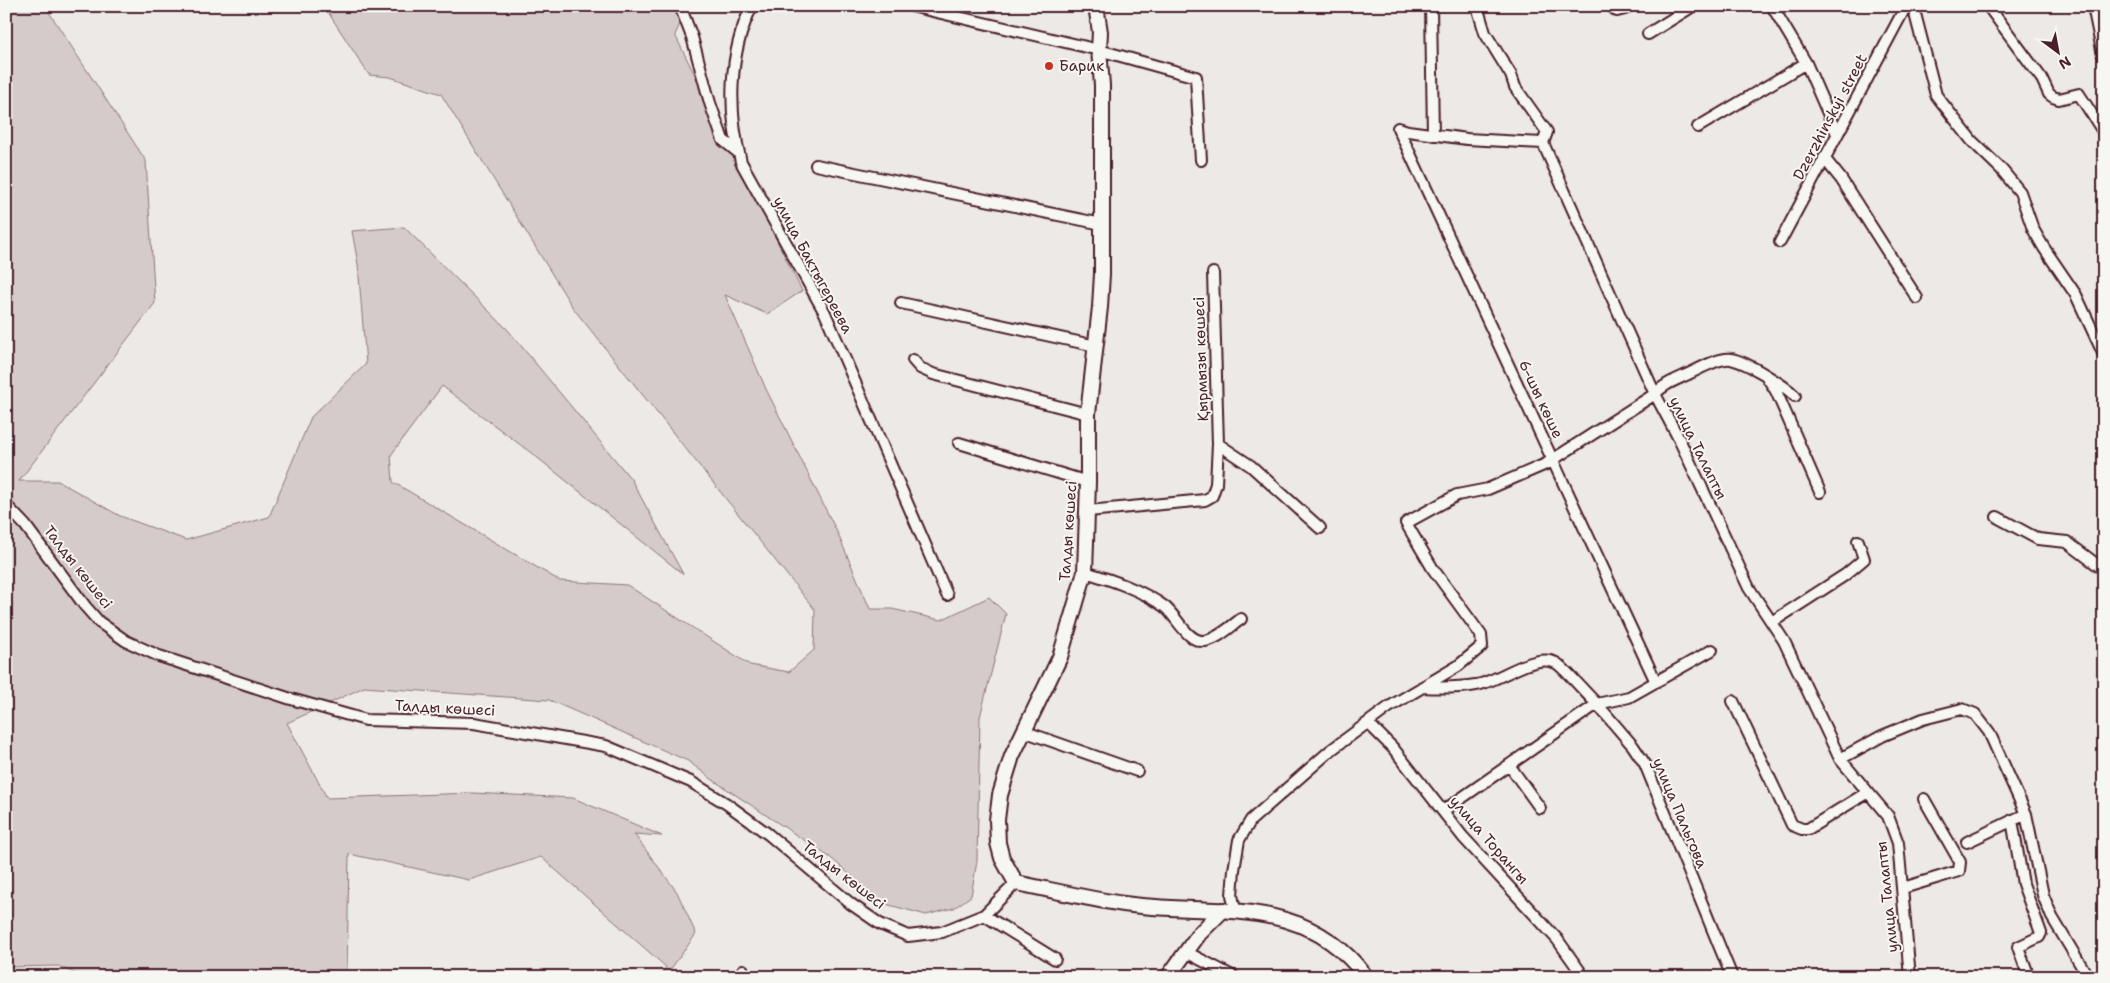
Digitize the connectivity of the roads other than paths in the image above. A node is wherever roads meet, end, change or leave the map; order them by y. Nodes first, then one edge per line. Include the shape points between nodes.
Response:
1 (680, 6) edge
2 (752, 6) edge
3 (911, 6) edge
4 (1096, 6) edge
5 (1431, 6) edge
6 (1477, 6) edge
7 (1611, 6) edge
8 (1627, 6) edge
9 (1693, 6) edge
10 (1772, 6) edge
11 (1906, 6) edge
12 (1913, 6) edge
13 (1988, 6) edge
14 (2093, 6) edge
15 (1648, 34) dead end
16 (1100, 50) junction
17 (2104, 55) edge
18 (1806, 63) junction
19 (1698, 128) dead end
20 (2104, 133) edge
21 (1838, 134) junction
22 (1432, 135) junction
23 (1545, 140) junction
24 (739, 153) junction
25 (1824, 158) junction
26 (1201, 160) dead end
27 (816, 165) dead end
28 (1102, 224) junction
29 (1780, 242) dead end
30 (1213, 273) dead end
31 (1917, 298) dead end
32 (901, 303) dead end
33 (1096, 346) junction
34 (2104, 355) edge
35 (913, 360) dead end
36 (1765, 374) junction
37 (1655, 394) junction
38 (1794, 396) dead end
39 (1088, 414) junction
40 (959, 443) dead end
41 (1218, 444) junction
42 (1552, 459) junction
43 (1088, 482) junction
44 (1820, 492) dead end
45 (6, 505) edge
46 (1088, 511) junction
47 (1997, 517) dead end
48 (1320, 528) dead end
49 (1858, 541) dead end
50 (2104, 570) edge
51 (1085, 572) junction
52 (947, 595) dead end
53 (1241, 618) dead end
54 (1772, 622) junction
55 (1712, 650) dead end
56 (1656, 682) junction
57 (1421, 687) junction
58 (1733, 701) dead end
59 (1597, 704) junction
60 (1369, 724) junction
61 (1023, 731) junction
62 (1840, 759) junction
63 (1509, 765) junction
64 (1137, 771) dead end
65 (1868, 792) junction
66 (1924, 799) dead end
67 (1540, 808) dead end
68 (1443, 811) junction
69 (2026, 814) junction
70 (2012, 820) junction
71 (1967, 842) dead end
72 (1016, 883) junction
73 (1902, 888) junction
74 (1229, 910) junction
75 (984, 916) junction
76 (1188, 953) junction
77 (1055, 959) dead end
78 (1168, 977) edge
79 (1234, 977) edge
80 (1366, 977) edge
81 (1584, 977) edge
82 (1732, 977) edge
83 (1910, 977) edge
84 (2029, 977) edge
85 (2088, 977) edge

1 - 24 street, улица Бактыгереева via 723,140
2 - 24 street via 736,59 731,101
3 - 16 street
4 - 16 street, Талды көшесі
5 - 22 street
6 - 23 street, улица Талапты via 1485,33 1515,86 1544,127
7 - 8 street via 1617,11
9 - 15 street
10 - 18 street
11 - 21 street, Dzerzhinskyi street
12 - 34 street via 1936,95 1972,141 2020,192 2034,229 2076,295
13 - 20 street via 2032,64 2049,94 2059,99 2079,94
14 - 17 street
16 - 26 street via 1196,77
16 - 28 street, Талды көшесі
18 - 19 street
18 - 21 street
21 - 25 street, Dzerzhinskyi street
22 - 23 street via 1487,141
22 - 42 street, 6-шы көше via 1398,128
23 - 37 street, улица Талапты
24 - 52 street, улица Бактыгереева via 752,184 825,313
25 - 29 street, Dzerzhinskyi street
25 - 31 street via 1841,179
27 - 28 street
28 - 33 street, Талды көшесі
30 - 41 street, Қырмызы көшесі
32 - 33 street
33 - 39 street, Талды көшесі
35 - 39 street via 920,368 933,374
36 - 37 street via 1731,359 1702,367 1670,382
36 - 38 street
36 - 44 street via 1776,391
37 - 42 street
37 - 54 street, улица Талапты via 1749,588
39 - 43 street, Талды көшесі
40 - 43 street
41 - 46 street, Қырмызы көшесі via 1216,484 1212,496 1205,500
41 - 48 street via 1251,466
42 - 56 street, 6-шы көше
42 - 57 street via 1488,490 1457,495 1406,523 1433,569 1481,635 1482,646 1472,655
43 - 46 street, Талды көшесі
45 - 75 street, Талды көшесі via 99,622 126,641 159,656 366,720 474,723 606,746 691,782 727,804 768,834 850,904 880,924 908,936 942,932
46 - 51 street, Талды көшесі
47 - 50 street via 2038,539 2067,542
49 - 54 street via 1864,559 1845,576
51 - 53 street via 1120,583 1166,608 1194,639 1204,641 1213,638
51 - 61 street, Талды көшесі via 1060,657
54 - 62 street, улица Талапты
55 - 56 street
56 - 59 street via 1629,697
57 - 59 street, улица Пальгова via 1452,689 1477,685 1547,660 1557,663
57 - 60 street
58 - 65 street via 1792,825 1808,828
59 - 63 street
59 - 82 street, улица Пальгова via 1645,764
60 - 68 street, улица Торангы via 1393,748
60 - 74 street via 1331,750 1251,820 1239,840
61 - 64 street
61 - 72 street, Талды көшесі via 1000,795 997,820 1002,858
62 - 65 street, улица Талапты
62 - 69 street via 1914,722 1962,709 1975,714 1989,732
63 - 67 street
63 - 68 street
65 - 73 street, улица Талапты via 1888,816 1896,836
66 - 73 street via 1960,862 1959,871
68 - 81 street, улица Торангы via 1557,939
69 - 70 street
69 - 85 street via 2043,895 2052,917
70 - 71 street
70 - 84 street via 2023,884 2042,933 2018,947
72 - 74 street via 1125,904
72 - 75 street, Талды көшесі
73 - 83 street, улица Талапты
74 - 76 street via 1199,934
74 - 80 street via 1298,923 1324,936
75 - 77 street
76 - 78 street
76 - 79 street

